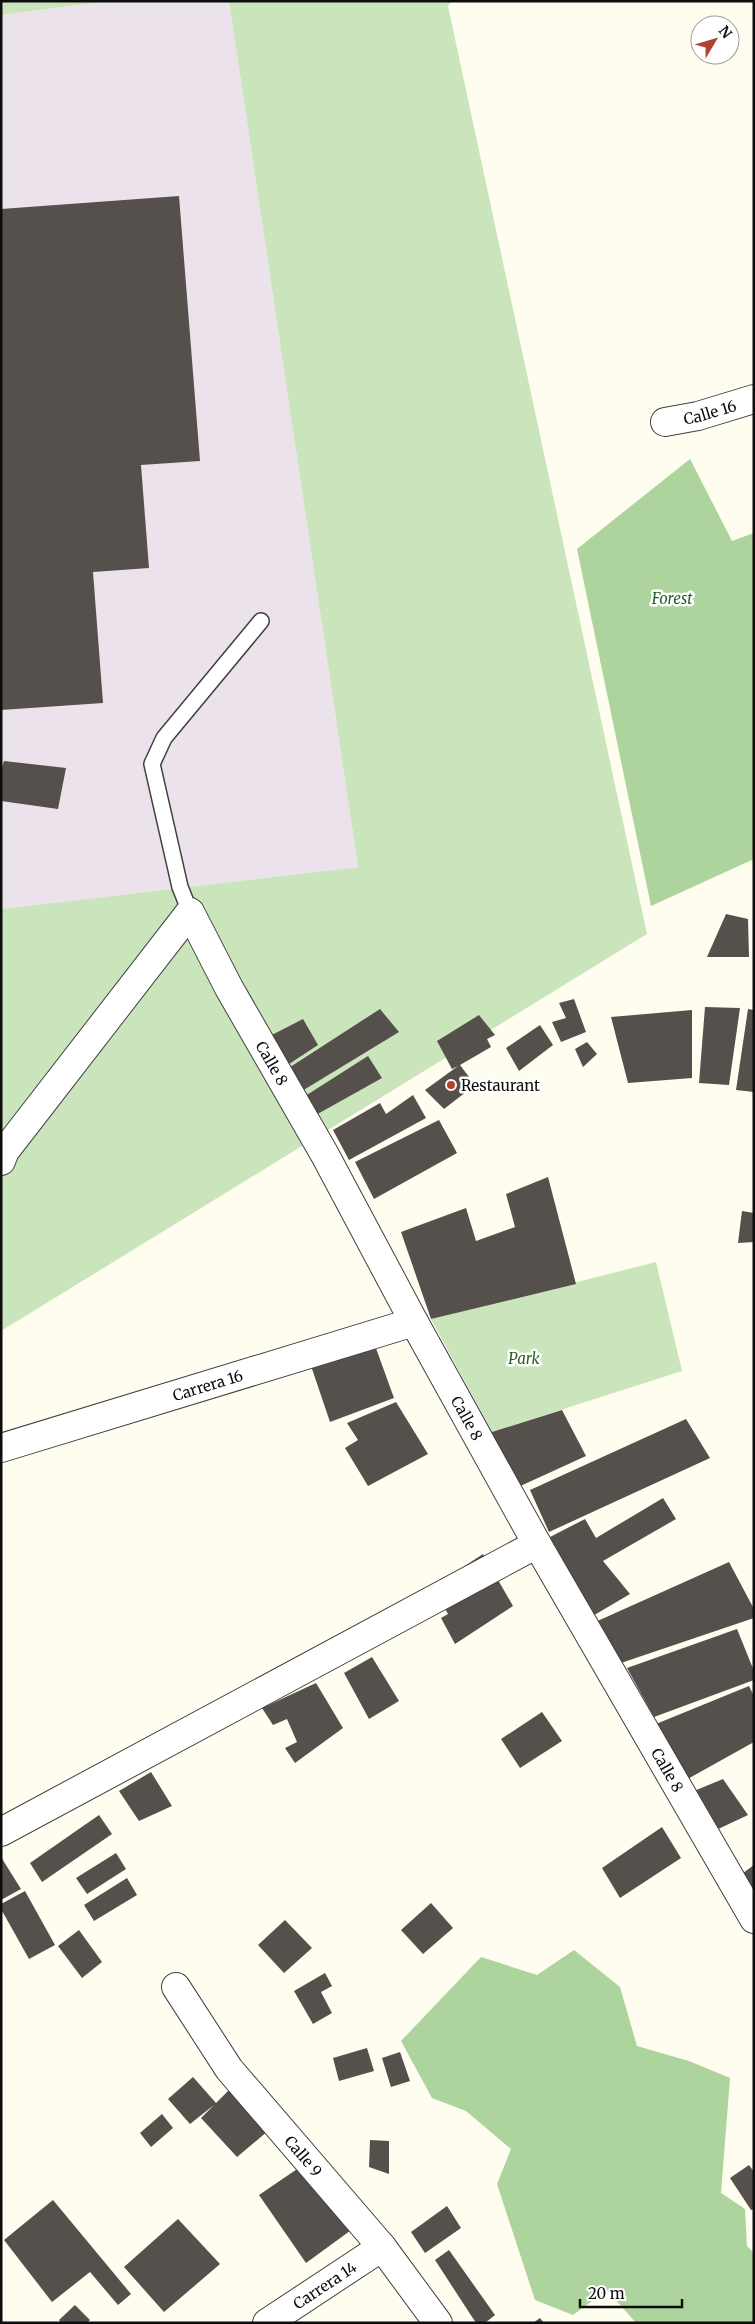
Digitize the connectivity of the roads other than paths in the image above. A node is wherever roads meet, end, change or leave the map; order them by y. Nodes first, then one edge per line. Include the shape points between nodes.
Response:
1 (754, 400) edge
2 (664, 422) dead end
3 (262, 621) dead end
4 (190, 912) junction
5 (3, 1156) edge
6 (414, 1322) junction
7 (1, 1448) edge
8 (537, 1544) junction
9 (1, 1832) edge
10 (754, 1919) edge
11 (176, 1987) dead end
12 (382, 2246) junction
13 (267, 2323) edge
14 (438, 2323) edge

1 - 2 street, Calle 16
3 - 4 lane via 164,738 152,764 180,887
4 - 5 street
4 - 6 street, Calle 8
6 - 7 street, Carrera 16
6 - 8 street, Calle 8
8 - 9 street
8 - 10 street, Calle 8
11 - 12 street, Calle 9 via 229,2070
12 - 13 street, Carrera 14
12 - 14 street, Calle 9

